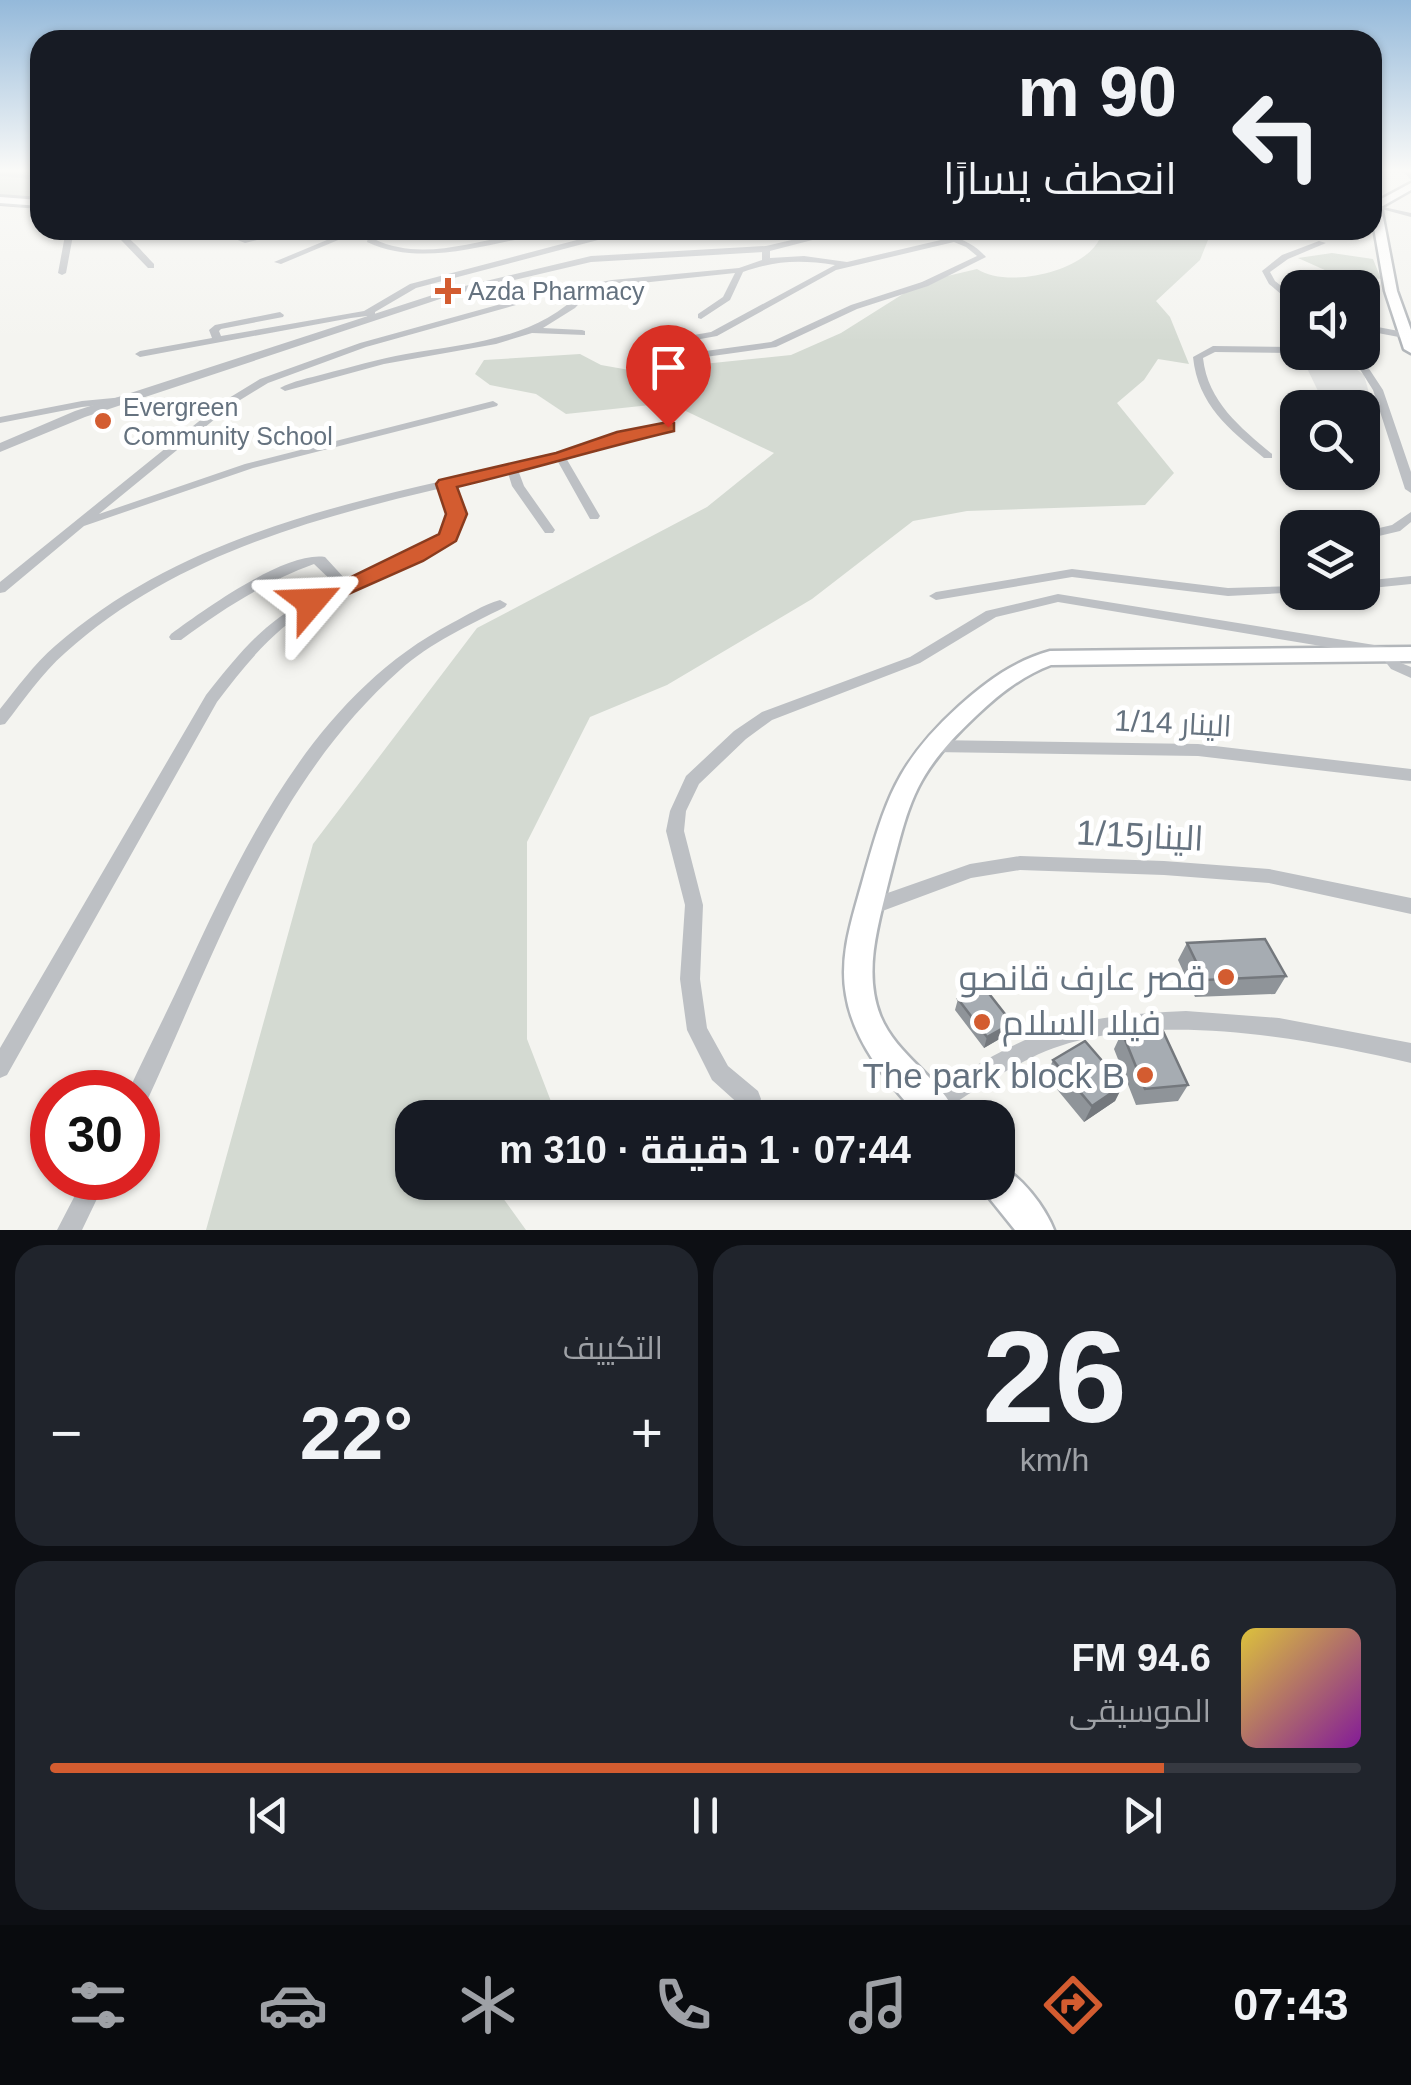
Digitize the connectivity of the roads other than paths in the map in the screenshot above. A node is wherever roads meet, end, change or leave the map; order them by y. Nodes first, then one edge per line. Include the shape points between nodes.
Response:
1 (1382, 233) edge
2 (68, 240) edge
3 (126, 240) edge
4 (333, 240) edge
5 (370, 240) edge
6 (484, 240) edge
7 (587, 240) edge
8 (814, 240) edge
9 (952, 240) joint
10 (1322, 243) dead end
11 (766, 255) junction
12 (278, 262) dead end
13 (846, 264) junction
14 (151, 266) dead end
15 (740, 270) junction
16 (62, 272) dead end
17 (592, 285) junction
18 (1280, 289) edge
19 (280, 315) dead end
20 (370, 316) junction
21 (701, 316) dead end
22 (531, 330) junction
23 (1380, 330) edge
24 (582, 333) dead end
25 (1404, 334) junction
26 (217, 339) junction
27 (1411, 349) edge
28 (1280, 350) edge
29 (140, 354) dead end
30 (1365, 370) edge
31 (285, 388) dead end
32 (124, 400) junction
33 (493, 404) dead end
34 (0, 420) edge
35 (668, 427) dead end
36 (0, 448) edge
37 (1268, 456) dead end
38 (561, 458) junction
39 (512, 469) junction
40 (446, 484) junction
41 (1411, 489) edge
42 (594, 516) dead end
43 (1411, 516) edge
44 (77, 526) junction
45 (548, 530) dead end
46 (1380, 532) edge
47 (1411, 580) edge
48 (1380, 583) edge
49 (344, 586) junction
50 (0, 589) edge
51 (1280, 591) edge
52 (936, 596) dead end
53 (500, 604) dead end
54 (176, 638) dead end
55 (1402, 659) edge
56 (0, 720) edge
57 (932, 746) junction
58 (1411, 775) edge
59 (1411, 906) edge
60 (869, 908) junction
61 (1411, 1053) edge
62 (0, 1068) edge
63 (151, 1070) edge
64 (750, 1099) dead end
65 (926, 1100) edge
66 (953, 1100) edge
67 (85, 1200) edge
68 (1013, 1200) edge
69 (69, 1230) edge
70 (1037, 1230) edge

1 - 25 main road
2 - 16 street
3 - 14 street
4 - 12 street
5 - 6 street via 416,250
7 - 20 street via 412,286
8 - 11 street
9 - 13 street
9 - 13 street via 982,257 773,345 670,358 662,353 662,344 714,334
10 - 18 street via 1266,271
11 - 13 street
11 - 15 street
11 - 20 street via 591,258
15 - 17 street
15 - 21 street via 726,298
17 - 22 street
17 - 44 street via 405,332 264,382
19 - 26 street via 218,327
20 - 26 street
20 - 32 street
22 - 24 street
22 - 31 street via 486,346 385,361
23 - 25 street
25 - 27 main road
26 - 29 street
28 - 37 street via 1214,349 1198,357 1210,400
30 - 41 street
32 - 34 street
32 - 36 street
33 - 44 street via 248,466
35 - 38 street
38 - 39 street
38 - 42 street
39 - 40 street
39 - 45 street
40 - 49 street via 456,514 448,537
40 - 56 street via 284,526 164,576 60,650
43 - 46 street
44 - 50 street
47 - 48 street
49 - 54 street via 313,560 242,590
49 - 62 street via 273,627 211,698
51 - 52 street via 1228,592 1086,573
53 - 63 street via 396,665 312,758 279,806
55 - 57 main road via 1050,658 1000,682
55 - 64 street via 1350,643 1058,598 990,614 916,660 766,716 692,780 675,830 692,892 690,979 697,1030 720,1073
57 - 58 street, الينار 1/14 via 1198,750
57 - 60 main road via 894,816
59 - 60 street, الينار1/15 via 1269,876 1020,863 970,871
60 - 65 main road via 858,940 865,1016
61 - 66 street via 1233,1023 1104,1028 1024,1050
67 - 69 street
68 - 70 main road

